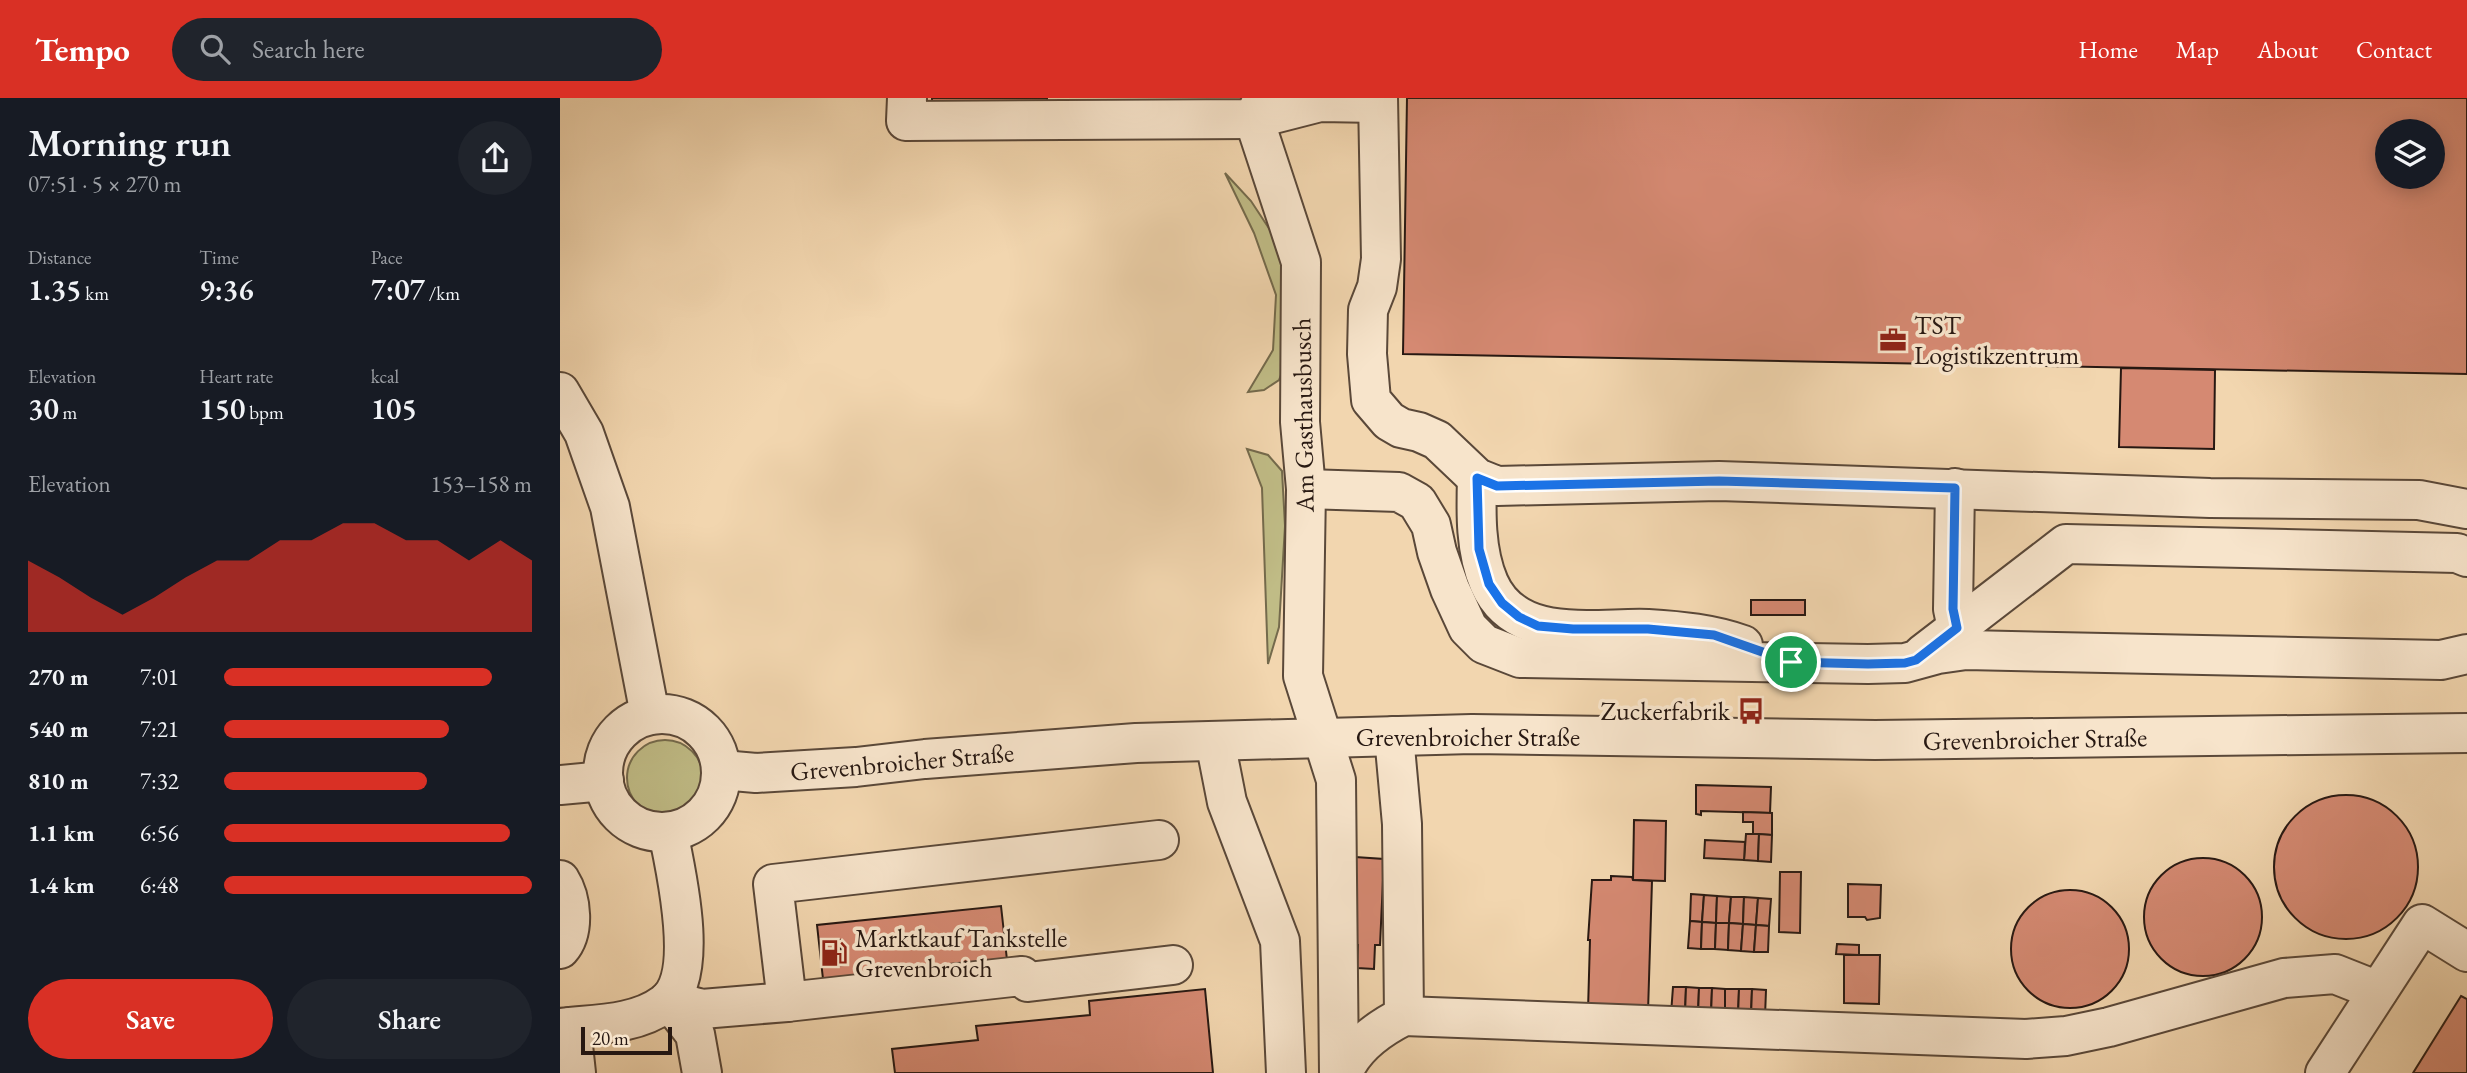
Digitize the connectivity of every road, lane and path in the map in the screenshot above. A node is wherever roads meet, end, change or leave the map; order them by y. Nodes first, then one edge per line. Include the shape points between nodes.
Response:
1 (907, 98) edge
2 (1378, 101) edge
3 (1259, 108) edge
4 (1116, 109) edge
5 (560, 392) edge
6 (1477, 478) junction
7 (1955, 488) junction
8 (1306, 489) junction
9 (2467, 509) edge
10 (2462, 555) edge
11 (1957, 628) junction
12 (2467, 654) edge
13 (1916, 660) junction
14 (1791, 662) junction
15 (650, 715) junction
16 (2467, 733) edge
17 (1394, 736) junction
18 (1322, 738) junction
19 (1215, 741) junction
20 (722, 770) junction
21 (604, 781) junction
22 (560, 785) edge
23 (668, 832) junction
24 (1160, 840) dead end
25 (560, 880) edge
26 (560, 949) edge
27 (2467, 951) edge
28 (1172, 965) dead end
29 (2378, 991) junction
30 (669, 1000) junction
31 (787, 1002) junction
32 (1404, 1016) junction
33 (566, 1028) edge
34 (576, 1073) edge
35 (702, 1073) edge
36 (1286, 1073) edge
37 (1341, 1073) edge
38 (2325, 1073) edge

1 - 4 street via 906,121
2 - 3 street
2 - 6 street via 1381,259 1368,310 1371,400 1389,421 1437,440
3 - 4 street
3 - 8 street, Am Gasthausbusch via 1301,262 1300,422
5 - 15 street via 584,433 610,507
6 - 7 street via 1497,486 1719,481
6 - 14 street via 1479,549 1489,584 1519,617 1538,626 1714,635
7 - 9 street via 2419,500
7 - 11 street via 1953,609
8 - 14 street via 1399,492 1417,502 1431,525 1450,589 1468,628 1484,644 1520,657
8 - 18 street, Am Gasthausbusch via 1303,676
10 - 11 street via 2066,544
11 - 13 street
12 - 13 street via 2441,660 1966,650
13 - 14 street
15 - 20 street via 673,715 698,725 715,745
15 - 21 street via 628,724 613,740 605,760
16 - 17 street, Grevenbroicher Straße via 1875,740
17 - 18 street, Grevenbroicher Straße
17 - 32 street via 1402,824
18 - 19 street, Grevenbroicher Straße
18 - 37 street, Am Gasthausbusch via 1336,780
19 - 20 street, Grevenbroicher Straße via 756,773
19 - 36 street via 1227,802 1280,941
20 - 23 street via 708,812 686,828
21 - 22 street
21 - 23 street via 611,803 626,820 646,830
23 - 30 street via 683,942 680,981
24 - 31 street via 773,884
25 - 26 street via 567,896 570,929
27 - 29 street via 2422,924
28 - 31 street
29 - 32 street via 2335,974 2284,978 2109,1027 2026,1039
29 - 38 street
30 - 31 street via 702,1009
30 - 33 street via 634,1017
30 - 35 street via 695,1034
32 - 37 street via 1371,1036
33 - 34 street

